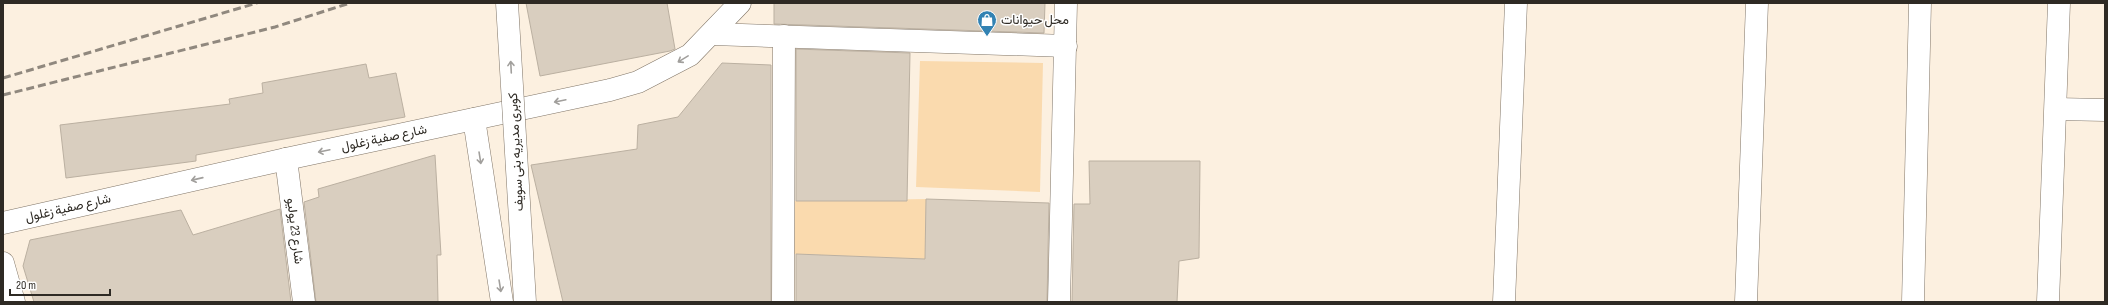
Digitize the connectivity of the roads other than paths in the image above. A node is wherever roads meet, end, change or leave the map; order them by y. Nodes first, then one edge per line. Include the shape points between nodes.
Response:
1 (507, 3) edge
2 (740, 3) edge
3 (1066, 3) edge
4 (1516, 3) edge
5 (1757, 3) edge
6 (1920, 3) edge
7 (2059, 3) edge
8 (712, 34) junction
9 (784, 36) junction
10 (1066, 46) junction
11 (2056, 109) junction
12 (2105, 110) edge
13 (504, 113) junction
14 (474, 119) junction
15 (286, 159) junction
16 (3, 223) edge
17 (526, 244) junction
18 (494, 250) junction
19 (3, 263) edge
20 (14, 302) edge
21 (304, 302) edge
22 (502, 302) edge
23 (525, 302) edge
24 (535, 302) edge
25 (782, 302) edge
26 (1059, 302) edge
27 (1504, 302) edge
28 (1746, 302) edge
29 (1913, 302) edge
30 (2048, 302) edge

23 -> 1 street, كوبرى مديريه بنى سويف, bridge
2 - 8 street, شارع صفية زغلول
3 - 10 street
4 - 27 street
5 - 28 street
6 - 29 street
7 - 11 street
8 - 9 street
8 -> 13 street, شارع صفية زغلول via 690,55 638,82
9 - 10 street
9 - 25 street
10 - 26 street
11 - 12 street
11 - 30 street
13 - 14 street, شارع صفية زغلول
13 - 17 street
14 -> 15 street, شارع صفية زغلول
14 -> 18 street
15 -> 16 street, شارع صفية زغلول
15 - 21 street, شارع 23 يوليو
17 - 18 street
17 - 24 street
18 -> 22 street
19 - 20 street

